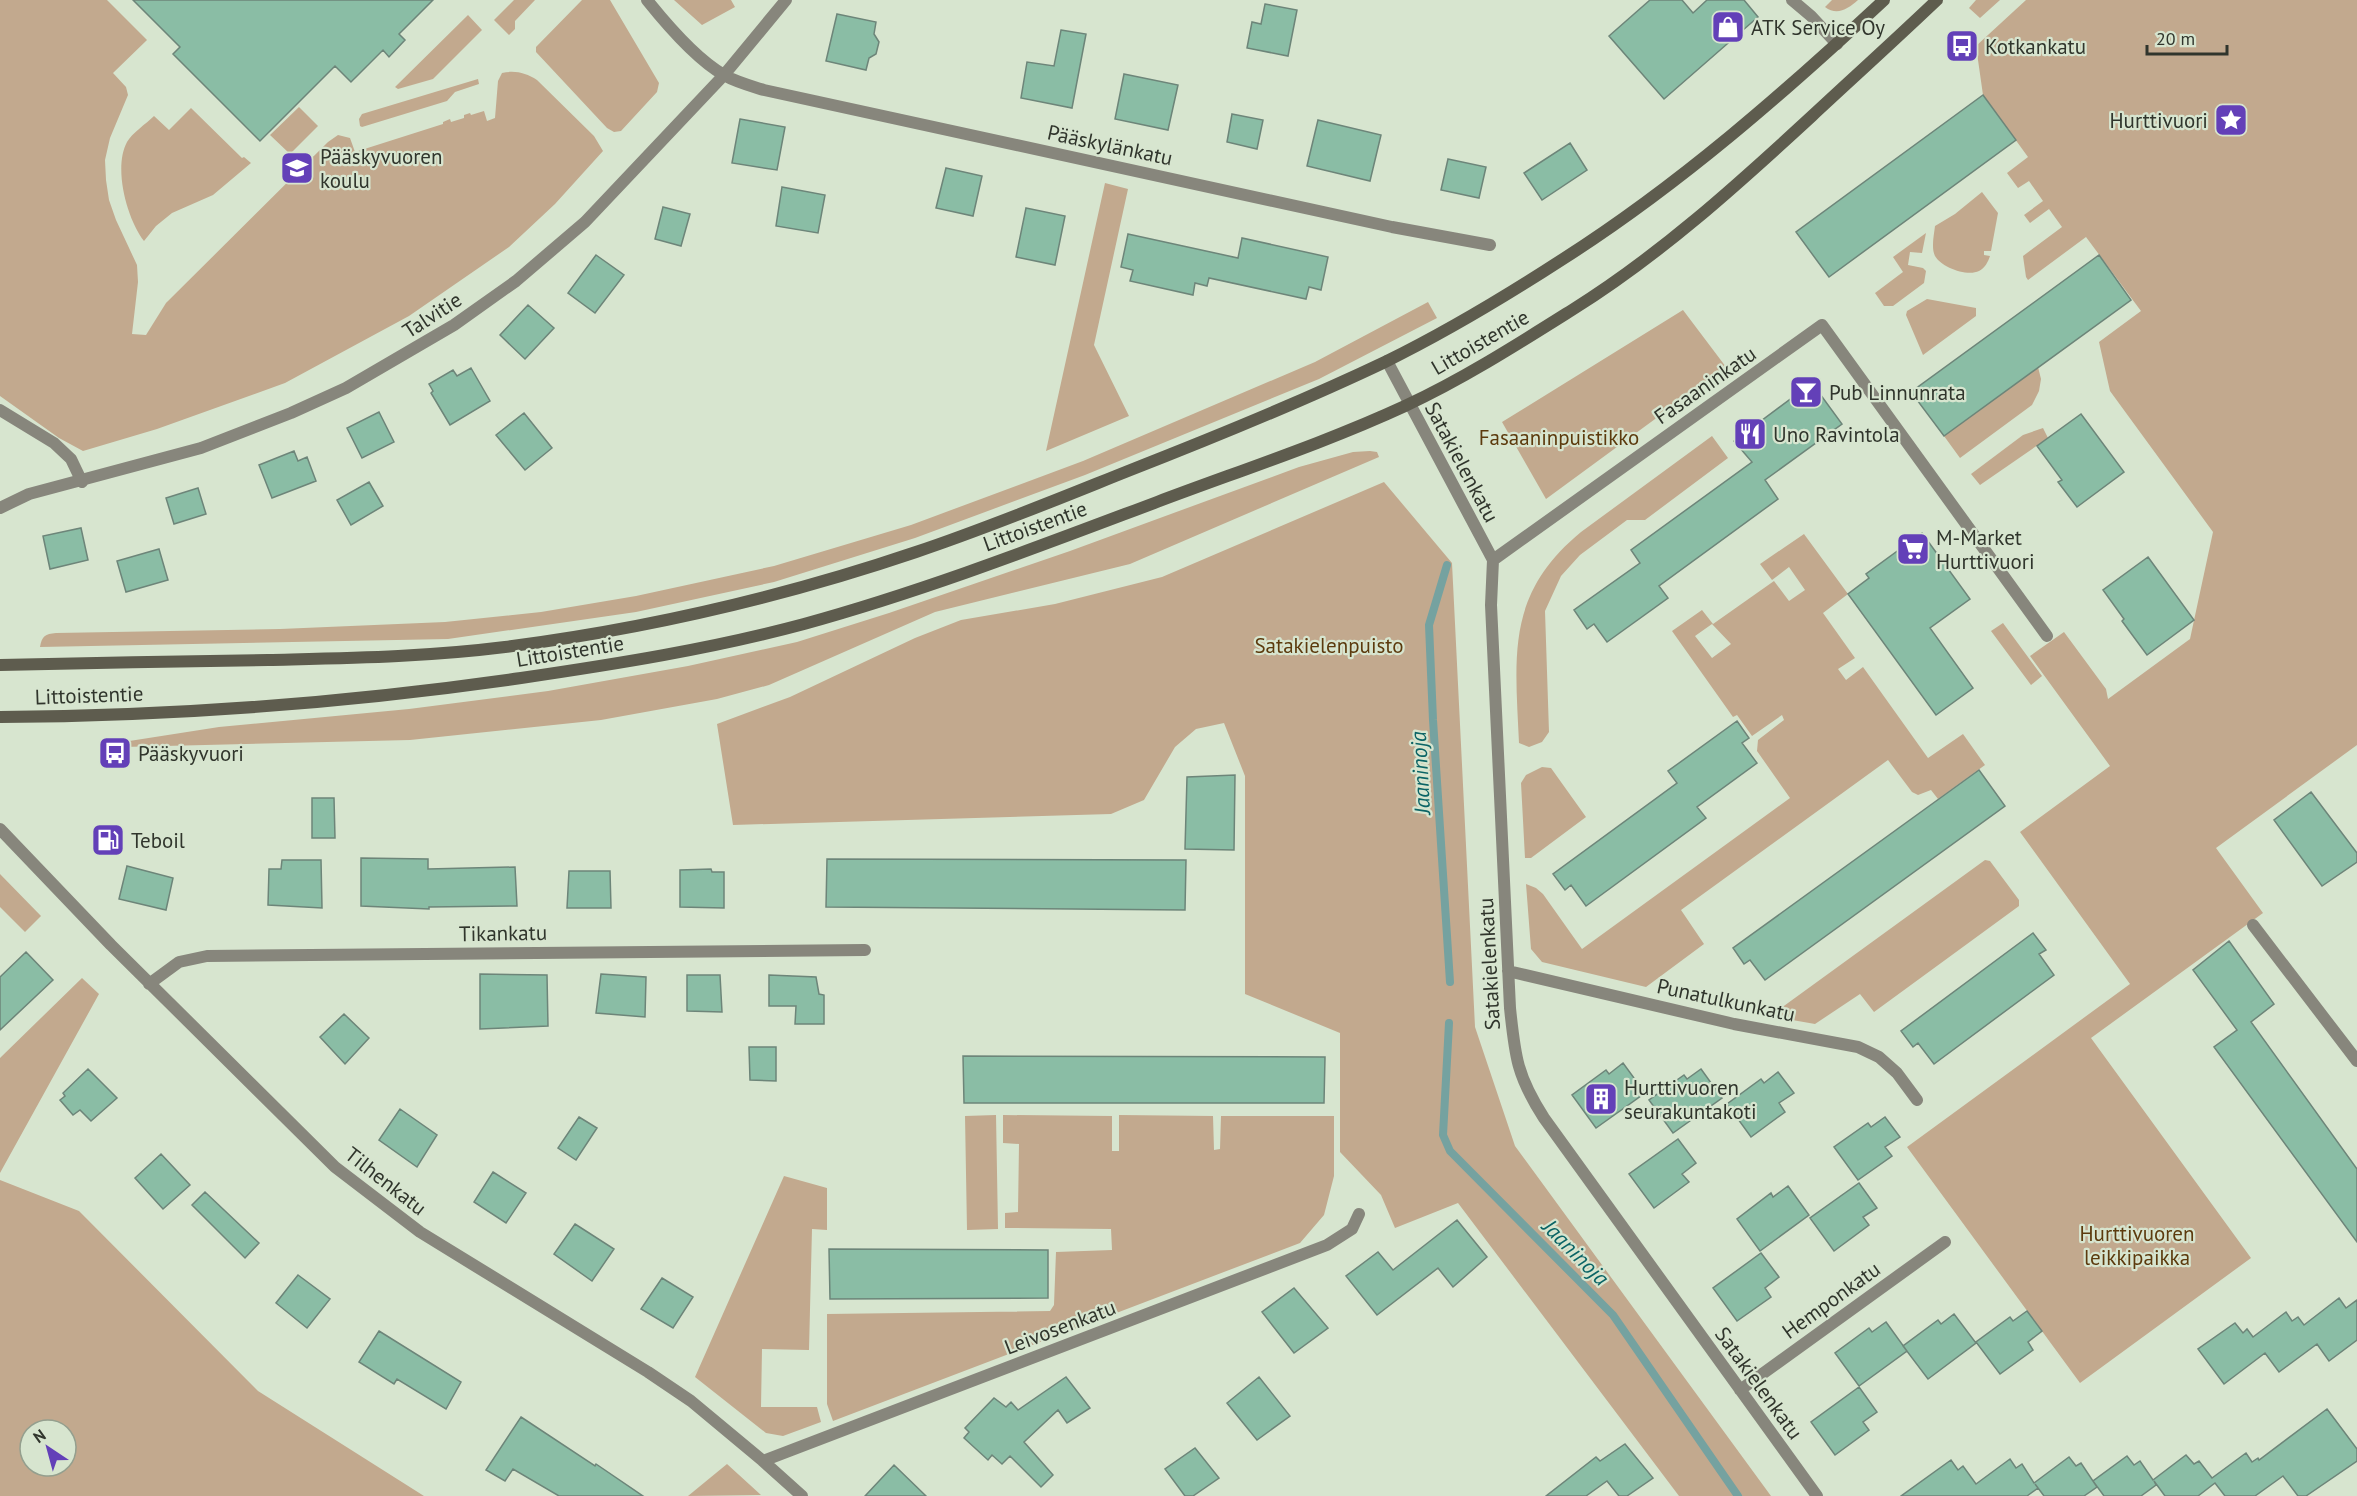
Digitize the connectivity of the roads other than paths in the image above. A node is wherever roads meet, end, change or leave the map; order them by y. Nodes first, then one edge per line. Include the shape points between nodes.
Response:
1 (647, 0) edge
2 (786, 0) edge
3 (1792, 0) edge
4 (1884, 0) edge
5 (1937, 0) edge
6 (1837, 44) junction
7 (724, 75) junction
8 (1490, 245) dead end
9 (1387, 361) junction
10 (1409, 404) junction
11 (0, 410) edge
12 (82, 482) junction
13 (0, 508) edge
14 (1493, 560) junction
15 (2047, 636) dead end
16 (0, 665) edge
17 (0, 717) edge
18 (0, 829) edge
19 (2253, 925) dead end
20 (865, 950) dead end
21 (1508, 971) junction
22 (150, 984) junction
23 (2357, 1062) edge
24 (1917, 1100) dead end
25 (1359, 1214) dead end
26 (1945, 1242) dead end
27 (1740, 1390) junction
28 (764, 1461) junction
29 (802, 1496) edge
30 (1817, 1496) edge

1 - 7 street
2 - 7 street, Talvitie
3 - 6 street
4 - 6 main road, Littoistentie
5 - 10 main road, Littoistentie via 1751,172 1655,254 1565,315
6 - 9 main road, Littoistentie via 1726,140 1567,257
7 - 8 street, Pääskylänkatu via 764,90
7 - 12 street, Talvitie via 585,222 516,281 454,325 357,382 291,413 201,448
9 - 10 street, Satakielenkatu
9 - 16 main road, Littoistentie via 1233,430 917,552 681,618 504,647 406,655
10 - 14 street, Satakielenkatu
10 - 17 main road, Littoistentie via 928,586 803,624 716,645 612,665 342,701 220,710
11 - 12 street via 54,443 71,459
12 - 13 street, Talvitie via 29,494
14 - 15 street, Fasaaninkatu via 1822,325
14 - 21 street, Satakielenkatu via 1491,605
18 - 22 street, Tilhenkatu
19 - 23 street
20 - 22 street, Tikankatu via 207,956 179,962
21 - 24 street, Punatulkunkatu via 1734,1024 1858,1047 1879,1057 1897,1073
21 - 27 street, Satakielenkatu via 1514,1048 1527,1091
22 - 28 street, Tilhenkatu via 301,1135 372,1197 420,1233 648,1372 691,1401
25 - 28 street, Leivosenkatu via 1352,1229 1327,1245
26 - 27 street, Hemponkatu
27 - 30 street, Satakielenkatu
28 - 29 street, Tilhenkatu

